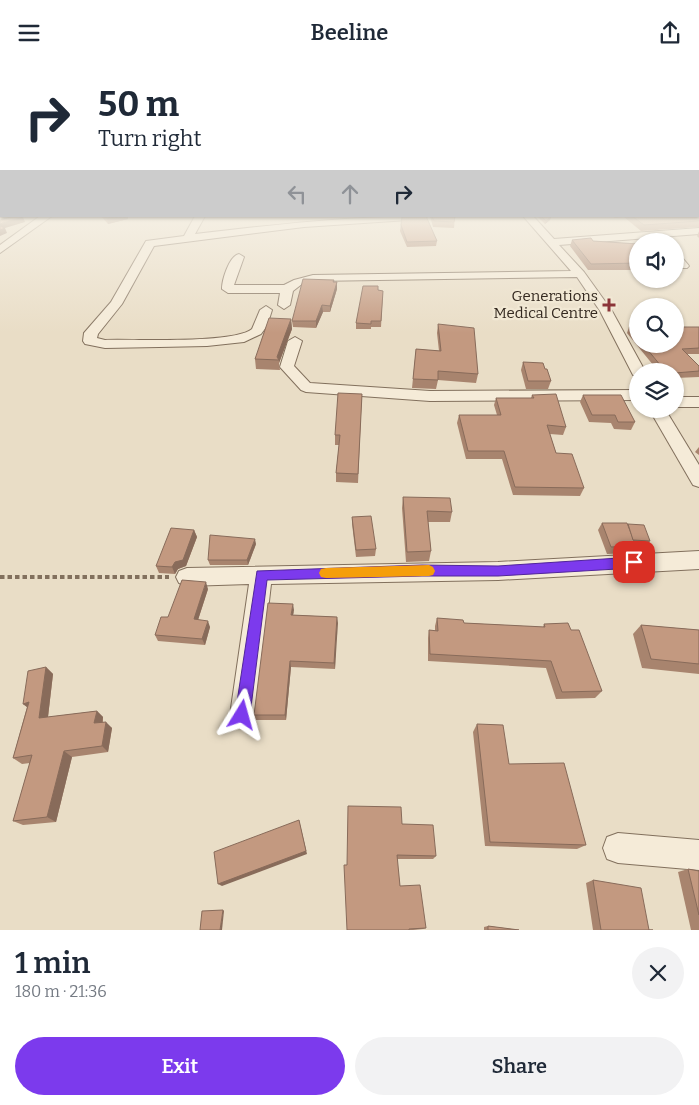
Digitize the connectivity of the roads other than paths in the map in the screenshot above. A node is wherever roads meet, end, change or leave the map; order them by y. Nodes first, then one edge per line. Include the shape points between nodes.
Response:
1 (145, 252) edge
2 (561, 252) edge
3 (240, 257) dead end
4 (580, 274) junction
5 (287, 289) junction
6 (284, 305) dead end
7 (266, 310) dead end
8 (295, 341) dead end
9 (633, 363) edge
10 (629, 395) edge
11 (684, 402) edge
12 (699, 402) edge
13 (662, 418) edge
14 (699, 479) edge
15 (699, 560) edge
16 (261, 575) junction
17 (187, 577) road end
18 (242, 715) dead end
19 (618, 848) dead end
20 (699, 855) edge

1 - 7 street via 116,304 91,333 90,341 105,344 231,339 253,335 261,326
2 - 4 street
3 - 5 street via 228,281 228,289
4 - 5 street via 313,278
4 - 9 street via 606,311
5 - 6 street
8 - 10 street via 287,367 306,387 430,396
11 - 12 street
13 - 14 street
15 - 16 street via 498,571
16 - 17 street
16 - 18 street
19 - 20 street

